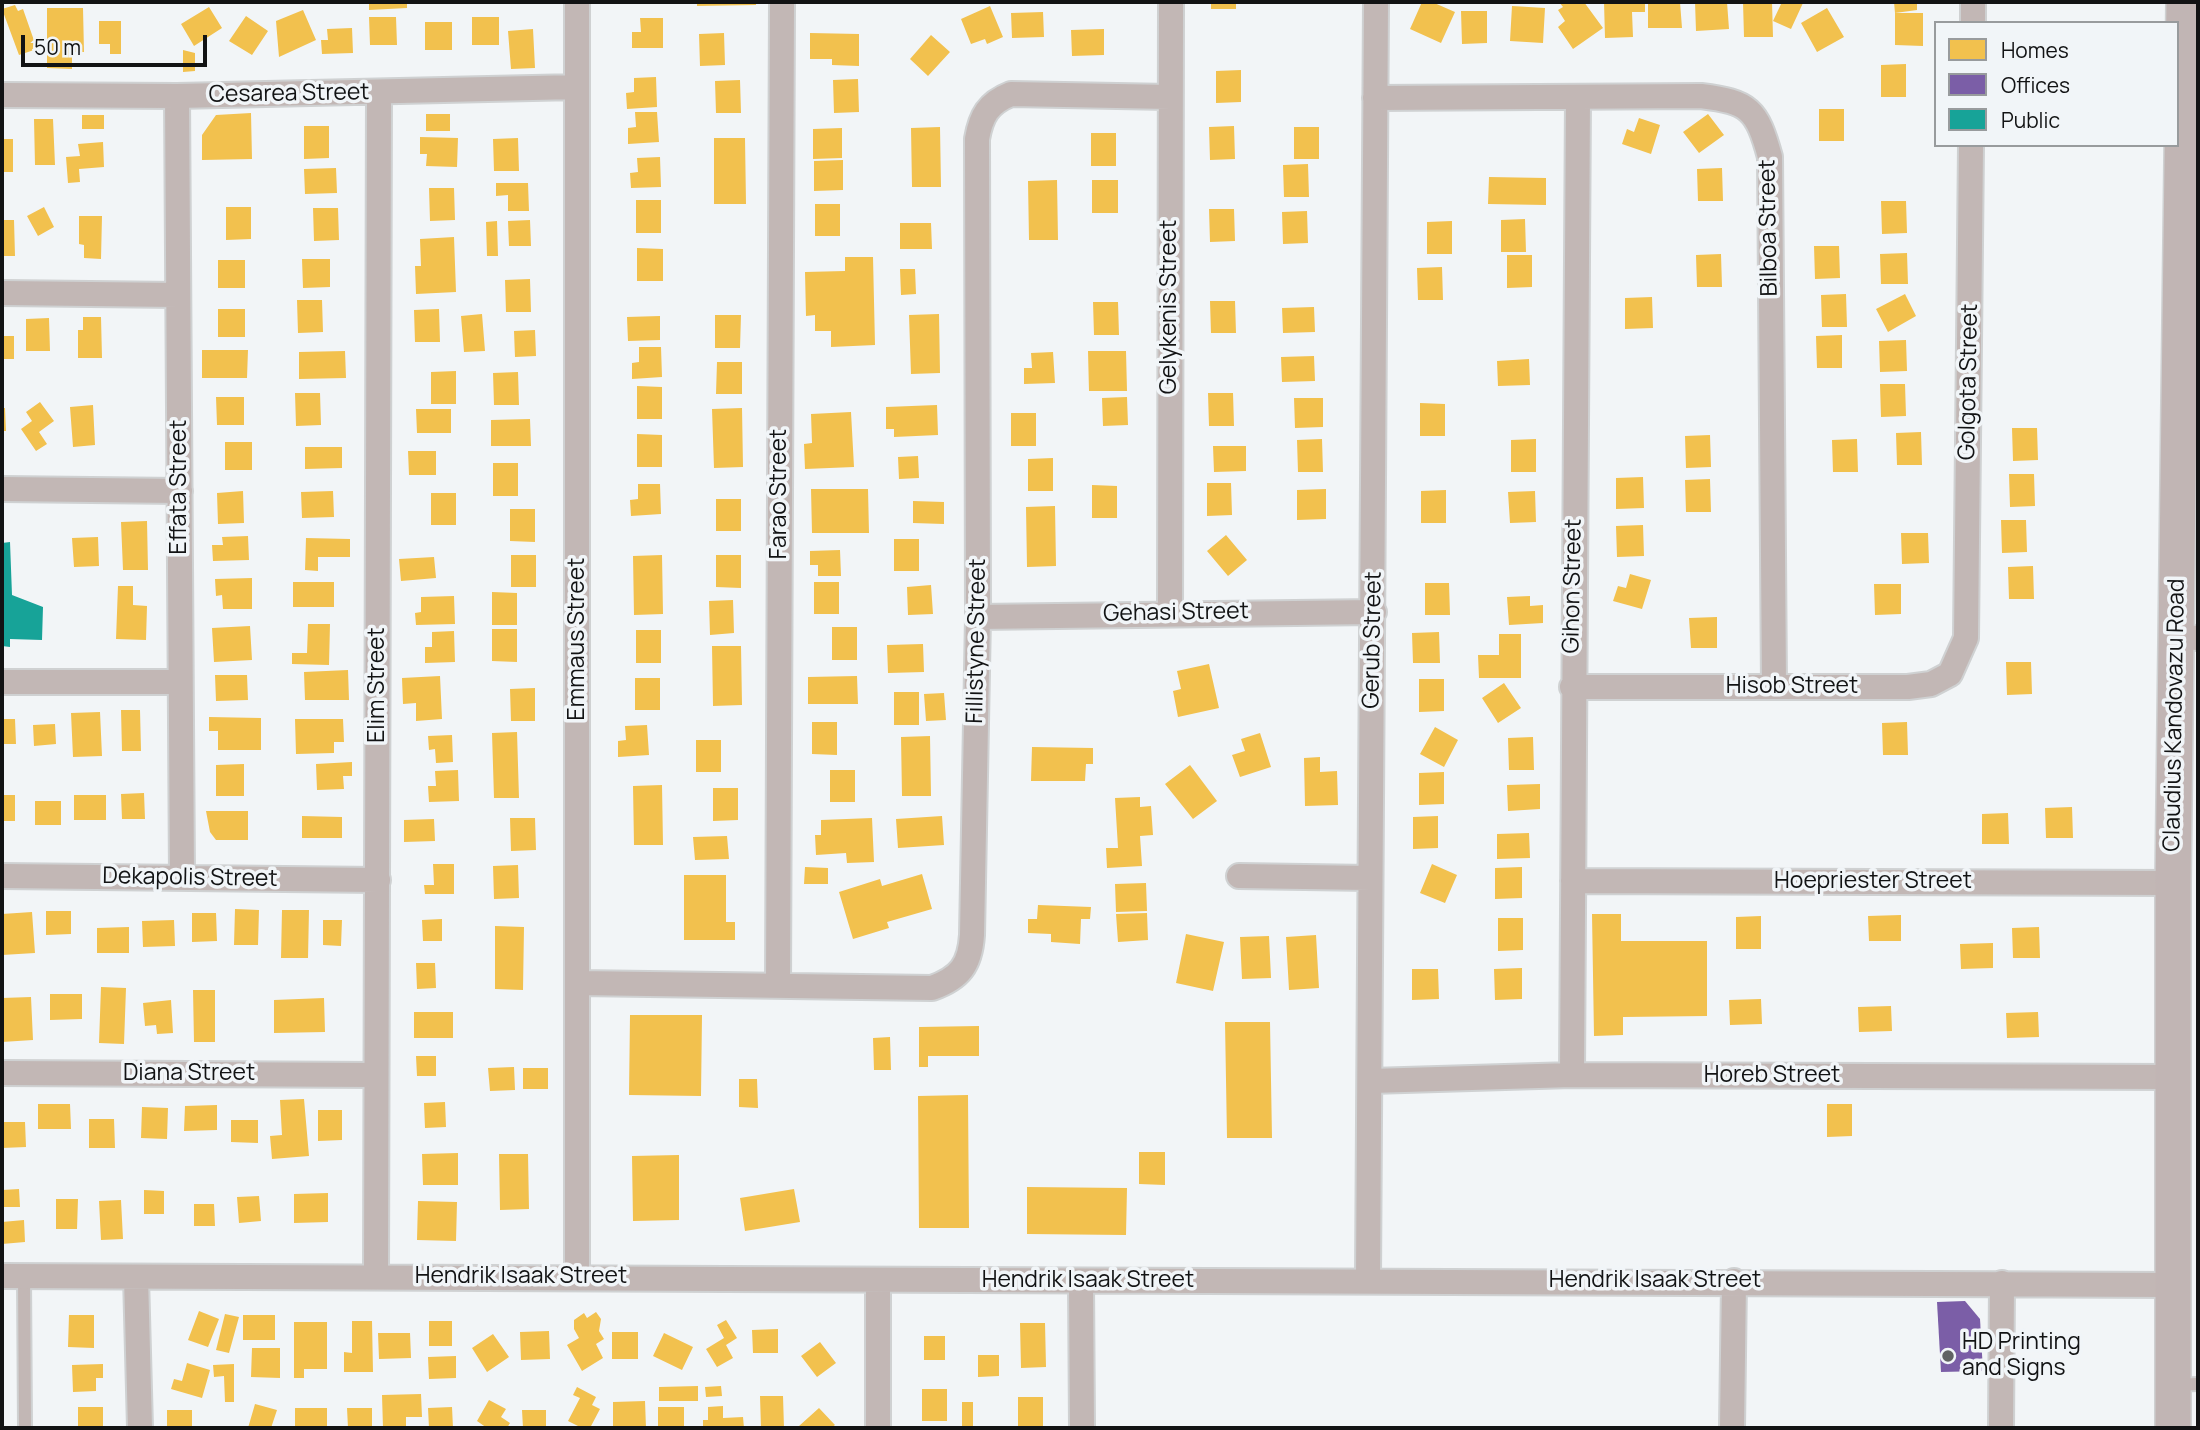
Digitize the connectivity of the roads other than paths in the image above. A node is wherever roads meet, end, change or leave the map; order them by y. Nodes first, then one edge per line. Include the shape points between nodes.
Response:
1 (577, 2) edge
2 (782, 2) edge
3 (1171, 2) edge
4 (1376, 2) edge
5 (1973, 2) edge
6 (2184, 2) edge
7 (1973, 21) edge
8 (577, 87) junction
9 (379, 93) junction
10 (2, 95) edge
11 (177, 96) junction
12 (1170, 97) junction
13 (1578, 97) junction
14 (1375, 98) junction
15 (1972, 147) edge
16 (2, 293) edge
17 (178, 295) junction
18 (2179, 387) junction
19 (2, 489) edge
20 (180, 491) junction
21 (2198, 579) edge
22 (1374, 612) junction
23 (1170, 613) junction
24 (978, 617) junction
25 (1966, 618) joint
26 (2188, 637) edge
27 (2, 682) edge
28 (180, 682) junction
29 (1774, 686) junction
30 (1572, 687) junction
31 (2198, 717) edge
32 (2174, 758) junction
33 (2, 876) edge
34 (182, 877) junction
35 (1239, 877) dead end
36 (1370, 878) junction
37 (378, 880) junction
38 (1573, 881) junction
39 (2173, 883) junction
40 (578, 983) junction
41 (778, 986) junction
42 (2, 1073) edge
43 (376, 1075) junction
44 (1572, 1075) junction
45 (2173, 1077) junction
46 (1371, 1081) junction
47 (13, 1276) edge
48 (376, 1276) junction
49 (136, 1277) junction
50 (577, 1277) junction
51 (1368, 1279) junction
52 (878, 1280) junction
53 (1734, 1281) junction
54 (1081, 1282) junction
55 (2002, 1283) junction
56 (2173, 1285) junction
57 (2186, 1385) edge
58 (25, 1428) edge
59 (140, 1428) edge
60 (878, 1428) edge
61 (1082, 1428) edge
62 (1732, 1428) edge
63 (2001, 1428) edge
64 (2173, 1428) edge

1 - 8 street, Emmaus Street
2 - 41 street, Farao Street
3 - 12 street, Gelykenis Street
4 - 14 street, Gerub Street
5 - 7 street
6 - 18 street, Claudius Kandovazu Road
8 - 9 street, Cesarea Street
8 - 40 street, Emmaus Street
9 - 11 street, Cesarea Street
9 - 37 street, Elim Street
10 - 11 street, Cesarea Street
11 - 17 street, Effata Street
12 - 23 street, Gelykenis Street
12 - 24 street, Fillistyne Street via 1011,94 995,100 979,124
13 - 14 street, Bilboa Street
13 - 29 street, Bilboa Street via 1731,100 1749,108 1761,127 1770,157
13 - 30 street, Gihon Street
14 - 22 street, Gerub Street
15 - 25 street, Golgota Street
16 - 17 street
17 - 20 street, Effata Street
18 - 21 street via 2191,558
18 - 26 street, Claudius Kandovazu Road
19 - 20 street
20 - 28 street, Effata Street
22 - 23 street, Gehasi Street
22 - 36 street, Gerub Street
23 - 24 street, Gehasi Street
24 - 41 street, Fillistyne Street via 972,935 964,970 932,988
25 - 29 street, Hisob Street via 1960,659 1950,674 1931,684
26 - 32 street, Claudius Kandovazu Road
27 - 28 street
28 - 34 street, Effata Street
29 - 30 street, Hisob Street
30 - 38 street, Gihon Street
31 - 32 street
32 - 39 street, Claudius Kandovazu Road
33 - 34 street, Dekapolis Street
34 - 37 street, Dekapolis Street
35 - 36 street
36 - 46 street, Gerub Street
37 - 43 street, Elim Street
38 - 39 street, Hoepriester Street
38 - 44 street, Gihon Street
39 - 45 street, Claudius Kandovazu Road
40 - 41 street, Fillistyne Street
40 - 50 street, Emmaus Street
42 - 43 street, Diana Street
43 - 48 street, Elim Street
44 - 45 street, Horeb Street
44 - 46 street, Horeb Street
45 - 56 street, Claudius Kandovazu Road
46 - 51 street, Gerub Street
47 - 49 street, Hendrik Isaak Street
47 - 58 lane
48 - 49 street, Hendrik Isaak Street
48 - 50 street, Hendrik Isaak Street
49 - 59 street
50 - 52 street, Hendrik Isaak Street
51 - 53 street, Hendrik Isaak Street
51 - 54 street, Hendrik Isaak Street
52 - 54 street, Hendrik Isaak Street
52 - 60 street
53 - 55 street, Hendrik Isaak Street
53 - 62 street
54 - 61 street
55 - 56 street, Hendrik Isaak Street
55 - 63 street
56 - 57 street, Claudius Kandovazu Road
57 - 64 street, Claudius Kandovazu Road

